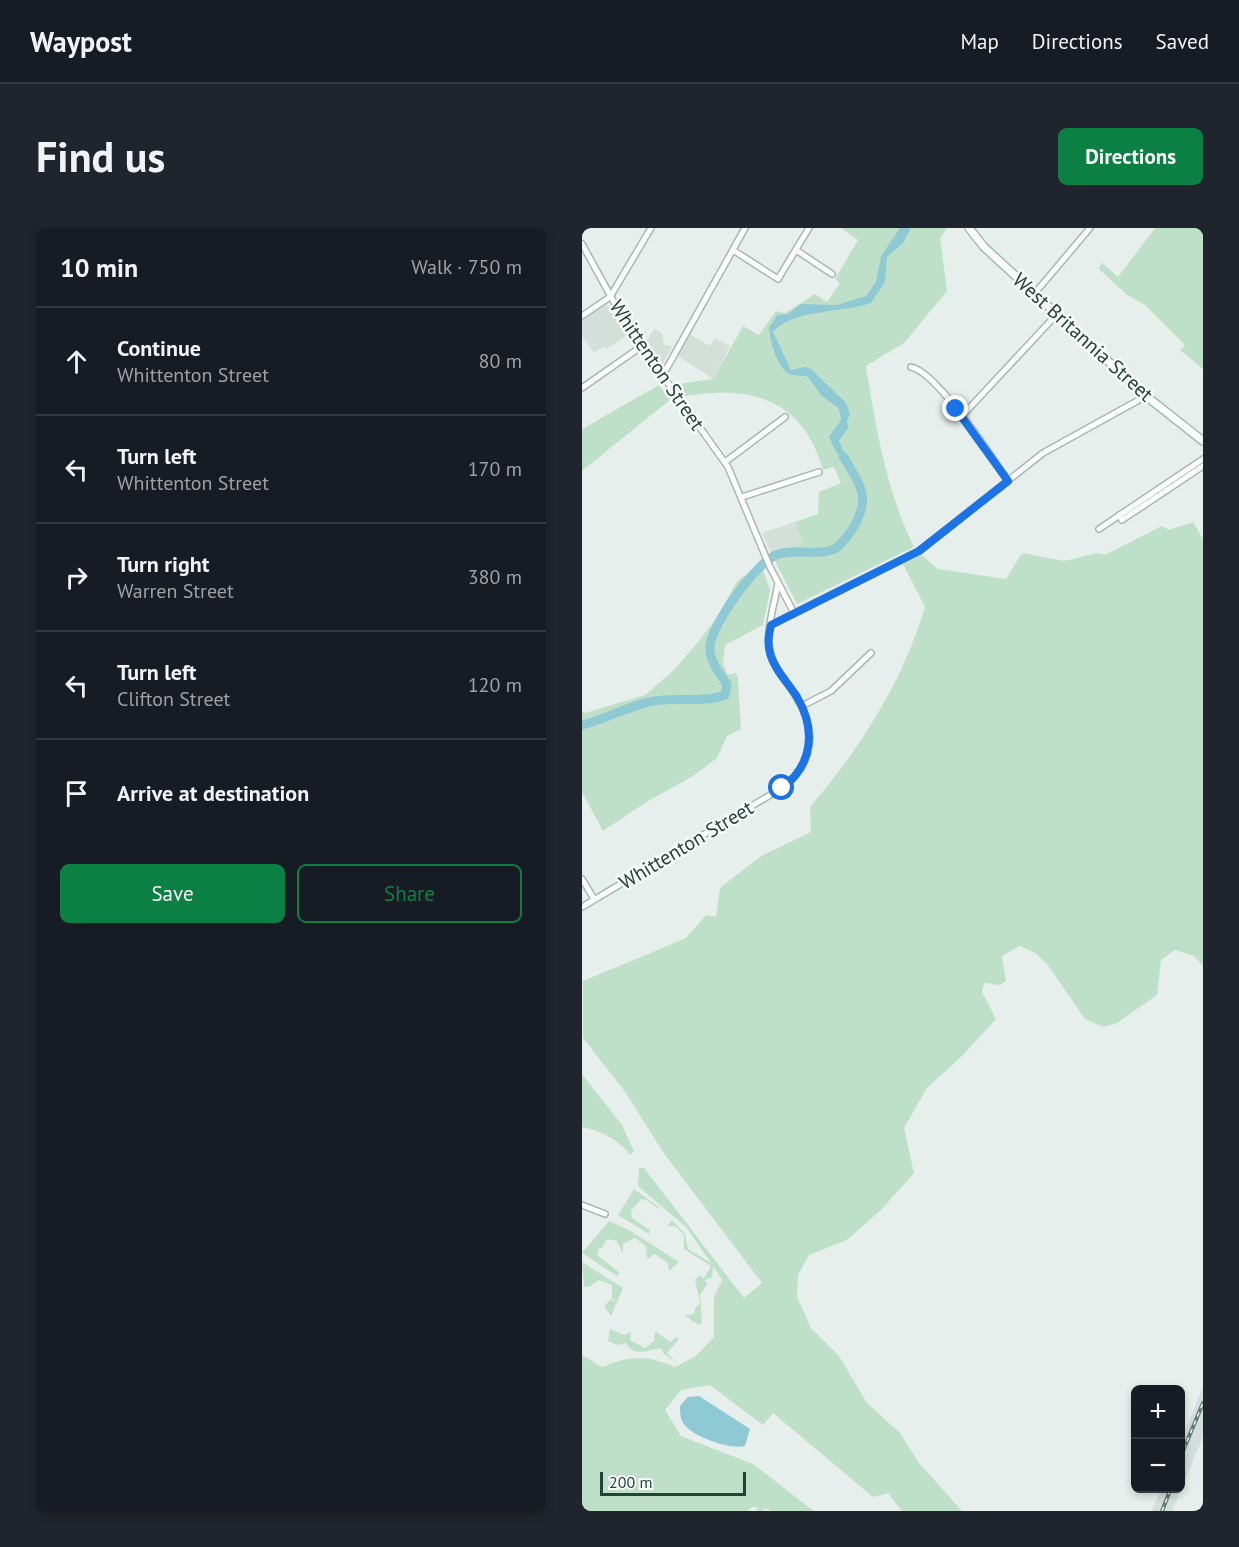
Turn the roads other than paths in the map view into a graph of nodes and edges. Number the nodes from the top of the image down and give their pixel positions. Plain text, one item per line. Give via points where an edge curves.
1 (651, 228) edge
2 (746, 228) edge
3 (809, 228) edge
4 (969, 228) edge
5 (1090, 228) edge
6 (582, 244) edge
7 (733, 250) junction
8 (796, 250) junction
9 (832, 274) dead end
10 (1035, 293) junction
11 (610, 297) junction
12 (1058, 314) junction
13 (582, 316) edge
14 (642, 346) junction
15 (911, 367) dead end
16 (663, 375) junction
17 (582, 388) edge
18 (1146, 396) junction
19 (962, 416) junction
20 (785, 417) dead end
21 (1203, 441) edge
22 (1203, 459) edge
23 (725, 462) junction
24 (1203, 466) edge
25 (819, 472) dead end
26 (1008, 481) junction
27 (742, 497) junction
28 (1119, 515) junction
29 (1099, 529) dead end
30 (778, 583) junction
31 (794, 613) junction
32 (771, 625) junction
33 (871, 653) dead end
34 (802, 706) junction
35 (582, 879) edge
36 (594, 899) junction
37 (582, 907) edge
38 (582, 1205) edge
39 (605, 1214) dead end

1 - 11 street
2 - 7 street
3 - 8 street
4 - 10 street, West Britannia Street via 984,247
5 - 10 street
6 - 11 street, Whittenton Street
7 - 8 street via 778,279
7 - 16 street
8 - 9 street
10 - 12 street, West Britannia Street
11 - 13 street
11 - 14 street, Whittenton Street
12 - 18 street, West Britannia Street
12 - 19 street
14 - 16 street, Whittenton Street
14 - 17 street
15 - 19 street via 928,376
16 - 23 street, Whittenton Street
18 - 21 street, West Britannia Street
18 - 26 street via 1053,447
19 - 26 street
20 - 23 street
22 - 28 street
23 - 27 street, Whittenton Street
24 - 28 street via 1122,520
25 - 27 street
26 - 31 street via 919,551
27 - 30 street, Whittenton Street
28 - 29 street
30 - 31 street, Whittenton Street
30 - 32 street, Whittenton Street
31 - 32 street
32 - 34 street, Whittenton Street via 771,657
33 - 34 street via 831,691
34 - 36 street, Whittenton Street via 809,748 804,765 793,779
35 - 36 street
36 - 37 street, Whittenton Street
38 - 39 street

